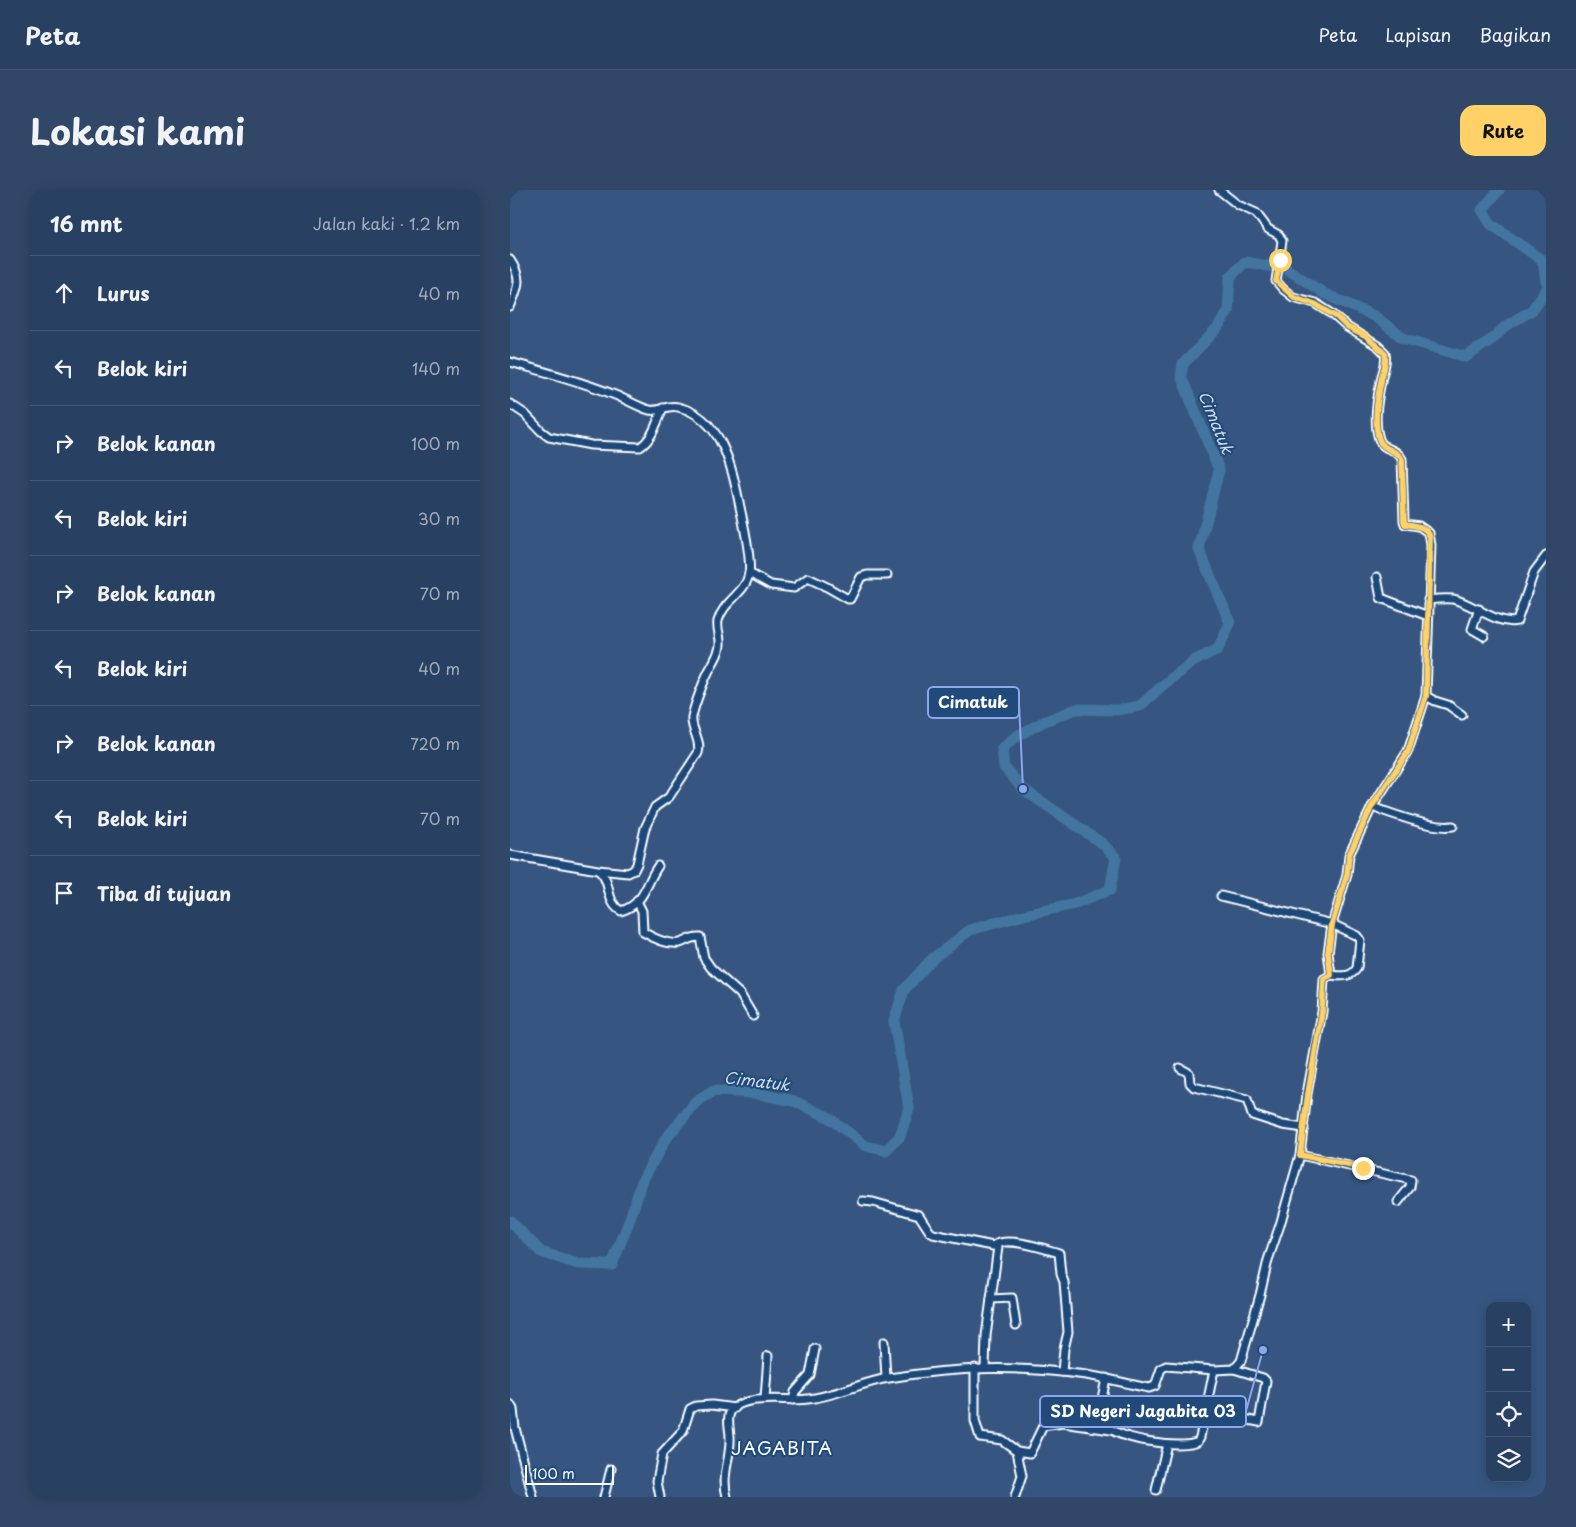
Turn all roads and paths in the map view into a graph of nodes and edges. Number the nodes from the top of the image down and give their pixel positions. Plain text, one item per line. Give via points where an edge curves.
1 (1219, 190) edge
2 (510, 260) edge
3 (510, 307) edge
4 (510, 362) edge
5 (510, 404) edge
6 (663, 408) junction
7 (1546, 556) edge
8 (749, 573) junction
9 (887, 575) dead end
10 (1377, 576) dead end
11 (1428, 600) junction
12 (1479, 610) junction
13 (1428, 616) junction
14 (1484, 636) dead end
15 (1426, 696) junction
16 (1462, 715) dead end
17 (1372, 806) junction
18 (1453, 826) dead end
19 (510, 855) edge
20 (658, 866) dead end
21 (598, 870) junction
22 (1221, 896) dead end
23 (637, 900) junction
24 (1332, 924) junction
25 (1331, 975) junction
26 (753, 1016) dead end
27 (1180, 1068) dead end
28 (1304, 1128) junction
29 (1300, 1155) junction
30 (863, 1201) dead end
31 (1398, 1202) dead end
32 (995, 1245) junction
33 (991, 1299) junction
34 (1016, 1325) dead end
35 (884, 1342) dead end
36 (815, 1349) dead end
37 (768, 1356) dead end
38 (975, 1368) junction
39 (985, 1368) junction
40 (1214, 1370) junction
41 (1234, 1370) junction
42 (1062, 1372) junction
43 (886, 1378) junction
44 (1106, 1378) junction
45 (765, 1399) junction
46 (793, 1400) junction
47 (510, 1404) edge
48 (735, 1408) junction
49 (1206, 1412) junction
50 (1111, 1430) junction
51 (1167, 1444) junction
52 (1017, 1451) junction
53 (611, 1469) dead end
54 (1156, 1490) dead end
55 (533, 1497) edge
56 (604, 1497) edge
57 (660, 1497) edge
58 (727, 1497) edge
59 (1016, 1497) edge

1 - 11 street via 1238,205 1256,213 1268,229 1280,235 1282,241 1276,281 1294,297 1315,304 1337,317 1385,353 1376,427 1382,445 1398,453 1402,459 1405,524 1419,526 1429,533
2 - 3 street via 519,280
4 - 6 street via 566,377 650,411
5 - 6 street via 549,436 591,445 640,447 650,437
6 - 8 street via 670,405 695,414 711,426 721,441 734,477 745,531
7 - 12 street via 1534,572 1517,621 1507,621
8 - 9 street via 771,585 794,588 808,578 848,599 861,577
8 - 21 street via 744,586 720,614 720,649 692,720 700,747 698,753 669,797 655,807 645,828 634,870 628,873
10 - 13 street via 1381,598
11 - 12 street via 1454,599
11 - 13 street
12 - 14 street via 1472,629
13 - 15 street
15 - 16 street
15 - 17 street via 1408,752
17 - 18 street via 1411,819
17 - 24 street via 1351,850
19 - 21 street
20 - 23 street via 644,895
21 - 23 street via 606,878 611,902 616,908 623,911
22 - 24 street
23 - 26 street via 642,910 643,932 654,938 680,943 694,936 700,937 704,958 740,994
24 - 25 street via 1328,953
24 - 25 street via 1360,940 1355,972 1347,976
25 - 28 street via 1324,979
27 - 28 street via 1189,1072 1190,1083 1194,1087 1247,1100 1252,1115
28 - 29 street
29 - 31 street via 1412,1180
29 - 41 street via 1244,1352
30 - 32 street via 919,1215 933,1234
32 - 33 street via 998,1248
32 - 42 street via 999,1242 1023,1244 1059,1253 1068,1332
33 - 34 street via 1012,1298
33 - 39 street
35 - 43 street
36 - 46 street via 810,1374 795,1392
37 - 45 street
38 - 39 street
38 - 43 street
38 - 52 street via 975,1421 980,1437 1002,1440
39 - 42 street
40 - 41 street
40 - 44 street via 1166,1366 1161,1369 1155,1386 1149,1388
40 - 49 street
41 - 49 street via 1266,1381 1259,1422
42 - 44 street
43 - 46 street via 825,1397
44 - 50 street via 1101,1413
45 - 46 street
45 - 48 street
47 - 55 street
48 - 57 street via 712,1404 690,1409 683,1431 662,1454 657,1480
48 - 58 street via 729,1416 730,1443 724,1480
49 - 51 street via 1198,1441
50 - 51 street via 1140,1440
50 - 52 street via 1064,1423 1043,1426 1030,1453
51 - 54 street
52 - 59 street via 1022,1476
53 - 56 street

